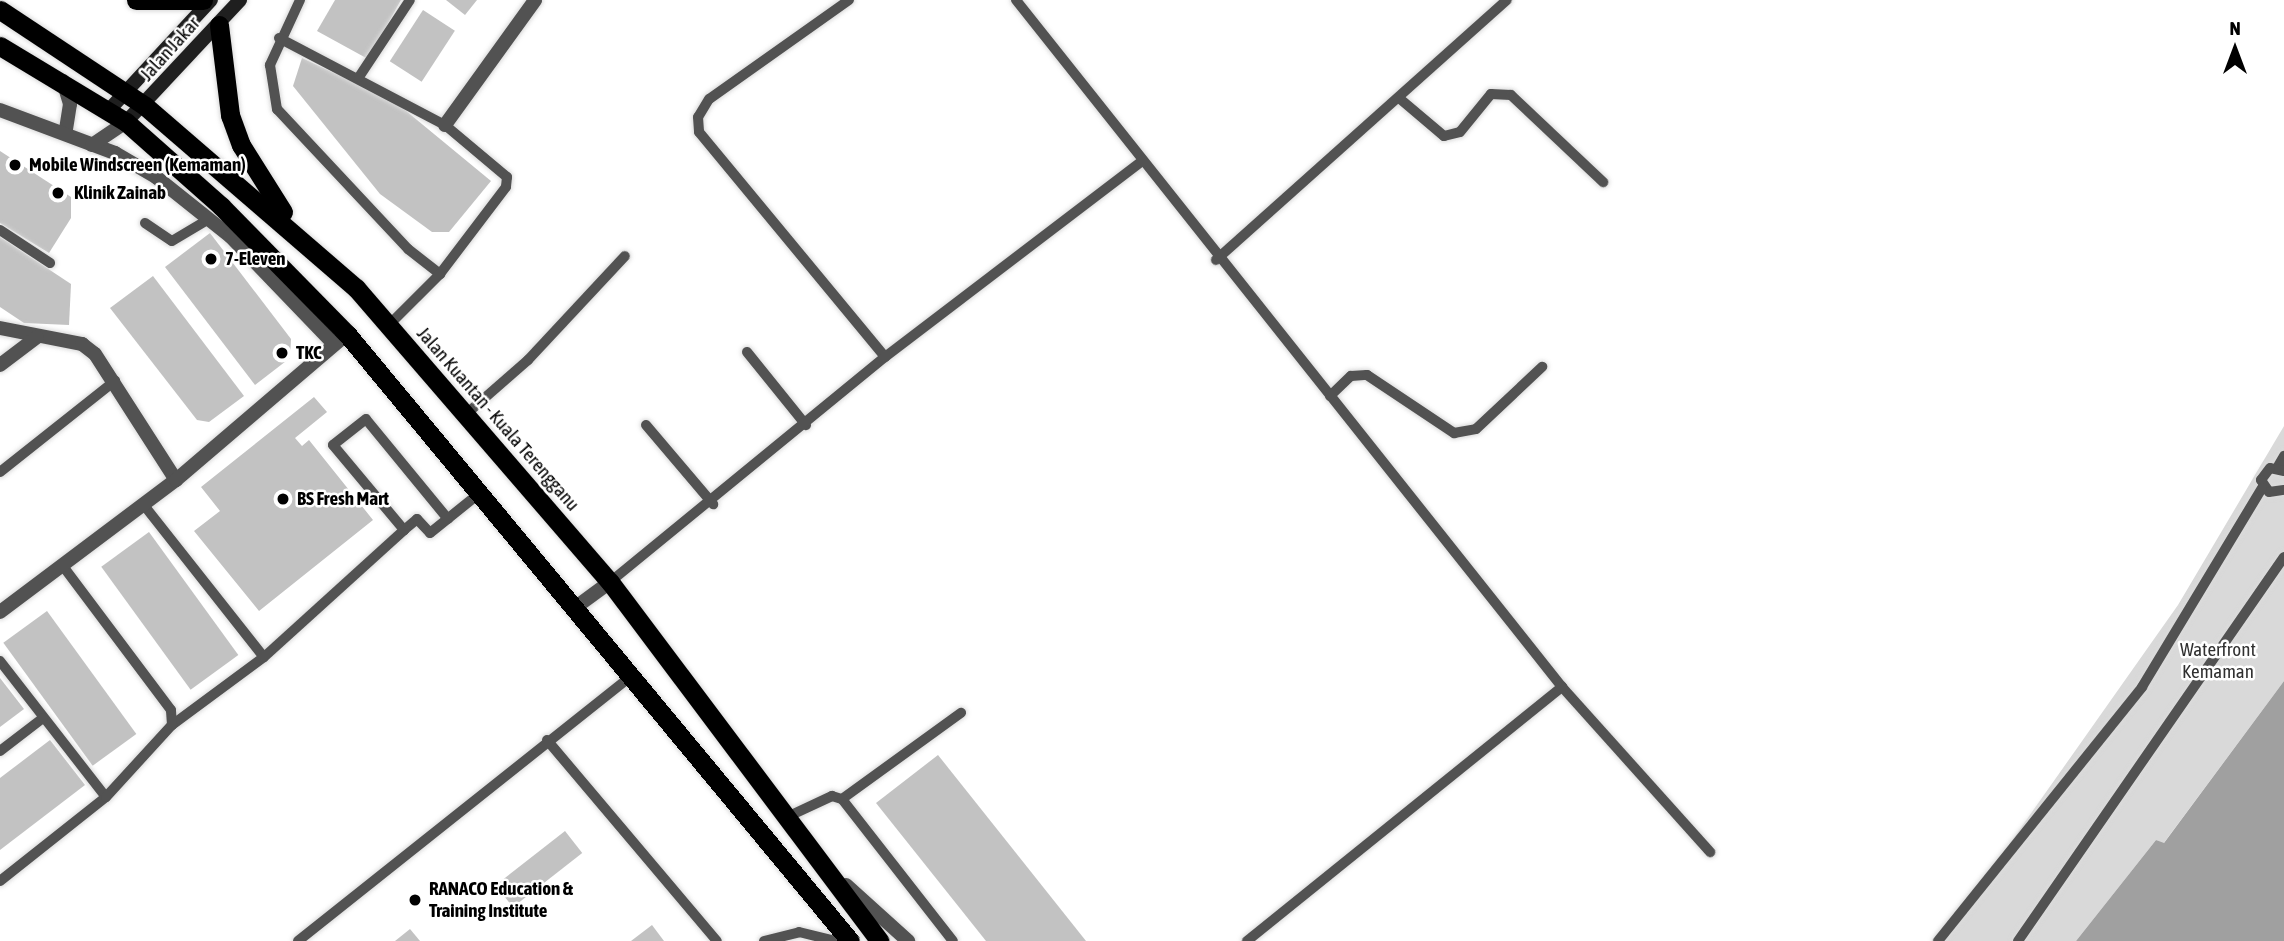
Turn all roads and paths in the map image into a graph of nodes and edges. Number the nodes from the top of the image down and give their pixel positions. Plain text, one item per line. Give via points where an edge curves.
1 (136, 0) edge
2 (203, 0) edge
3 (211, 0) edge
4 (240, 0) edge
5 (300, 0) edge
6 (410, 0) edge
7 (535, 0) edge
8 (849, 0) edge
9 (1016, 0) edge
10 (1507, 0) edge
11 (0, 10) edge
12 (219, 24) junction
13 (279, 38) junction
14 (0, 46) edge
15 (359, 77) junction
16 (63, 81) junction
17 (127, 93) junction
18 (1399, 98) junction
19 (145, 106) junction
20 (0, 110) edge
21 (109, 110) junction
22 (126, 122) junction
23 (445, 125) junction
24 (65, 134) junction
25 (92, 145) junction
26 (1141, 162) junction
27 (1603, 182) dead end
28 (215, 212) junction
29 (145, 223) dead end
30 (293, 228) junction
31 (0, 230) edge
32 (625, 256) dead end
33 (1216, 260) junction
34 (50, 263) dead end
35 (440, 274) junction
36 (388, 326) junction
37 (0, 328) edge
38 (37, 337) junction
39 (340, 339) junction
40 (747, 352) dead end
41 (885, 357) junction
42 (0, 365) edge
43 (1542, 367) dead end
44 (115, 382) junction
45 (1330, 396) junction
46 (462, 418) junction
47 (646, 425) dead end
48 (806, 425) junction
49 (2284, 456) edge
50 (2280, 469) edge
51 (0, 472) edge
52 (176, 480) junction
53 (2262, 488) junction
54 (483, 490) junction
55 (2284, 490) edge
56 (143, 504) junction
57 (713, 504) junction
58 (448, 519) junction
59 (404, 530) junction
60 (2284, 557) edge
61 (62, 565) junction
62 (610, 582) junction
63 (576, 607) junction
64 (0, 611) edge
65 (264, 657) junction
66 (0, 661) edge
67 (631, 676) junction
68 (1562, 687) junction
69 (961, 713) dead end
70 (43, 718) junction
71 (172, 725) junction
72 (547, 740) junction
73 (0, 751) edge
74 (106, 797) junction
75 (842, 799) junction
76 (787, 817) junction
77 (1710, 852) dead end
78 (818, 860) junction
79 (0, 881) edge
80 (298, 941) edge
81 (717, 941) edge
82 (764, 941) edge
83 (835, 941) edge
84 (850, 941) edge
85 (880, 941) edge
86 (908, 941) edge
87 (953, 941) edge
88 (1247, 941) edge
89 (1938, 941) edge
90 (2018, 941) edge

1 - 2 highway
3 - 17 main road, Jalan Jakar
4 - 12 main road, Jalan Jakar
5 - 13 lane
6 - 15 lane
7 - 23 street
8 - 41 lane via 709,99 698,117 699,132
9 - 26 lane
10 - 18 lane
11 - 17 highway, Jalan Kuantan - Kuala Terengganu
12 - 19 main road, Jalan Jakar
12 - 30 highway via 224,89 241,145
13 - 15 lane
13 - 35 lane via 270,65 277,108 408,249
14 - 16 highway
15 - 23 lane
16 - 21 highway
16 - 24 street via 70,104
17 - 19 highway, Jalan Kuantan - Kuala Terengganu
17 - 21 main road, Jalan Jakar
18 - 27 lane via 1444,136 1460,132 1491,94 1511,94
18 - 33 lane
19 - 22 main road, Jalan Jakar
19 - 30 highway, Jalan Kuantan - Kuala Terengganu
20 - 24 street
21 - 22 highway
22 - 25 street
22 - 28 highway
23 - 35 lane via 508,183
24 - 25 street
25 - 28 street via 135,163
26 - 33 lane
26 - 41 lane
28 - 29 lane via 172,241
28 - 39 highway
30 - 36 highway, Jalan Kuantan - Kuala Terengganu
31 - 34 lane
32 - 46 lane via 528,360
33 - 45 lane
35 - 36 lane
36 - 46 highway, Jalan Kuantan - Kuala Terengganu
37 - 38 street
38 - 42 street
38 - 44 street via 82,345
39 - 52 street
39 - 54 highway
40 - 48 lane
41 - 48 lane
43 - 45 lane via 1476,429 1454,433 1367,375 1351,376
44 - 51 lane
44 - 52 street
45 - 68 lane
46 - 62 highway, Jalan Kuantan - Kuala Terengganu
47 - 57 lane
48 - 57 lane
49 - 50 lane
50 - 53 lane via 2263,473
52 - 56 street
53 - 55 lane
53 - 89 lane via 2142,687
54 - 58 lane
54 - 63 highway
56 - 61 street
56 - 65 lane
57 - 62 lane
58 - 59 lane via 429,534 417,519
58 - 59 lane via 366,419 333,446
59 - 65 lane
60 - 90 lane
61 - 64 street
61 - 71 lane via 171,710
62 - 63 street
62 - 76 highway, Jalan Kuantan - Kuala Terengganu
63 - 67 highway
65 - 71 lane
66 - 70 lane
67 - 72 lane
67 - 84 highway
68 - 77 lane
68 - 88 lane
69 - 75 lane
70 - 73 lane
70 - 74 lane
71 - 74 lane
72 - 80 lane
72 - 81 lane
74 - 79 lane
75 - 76 lane via 832,796
75 - 87 lane
76 - 78 highway, Jalan Kuantan - Kuala Terengganu
78 - 85 highway, Jalan Kuantan - Kuala Terengganu
78 - 86 street
82 - 83 lane via 799,932

